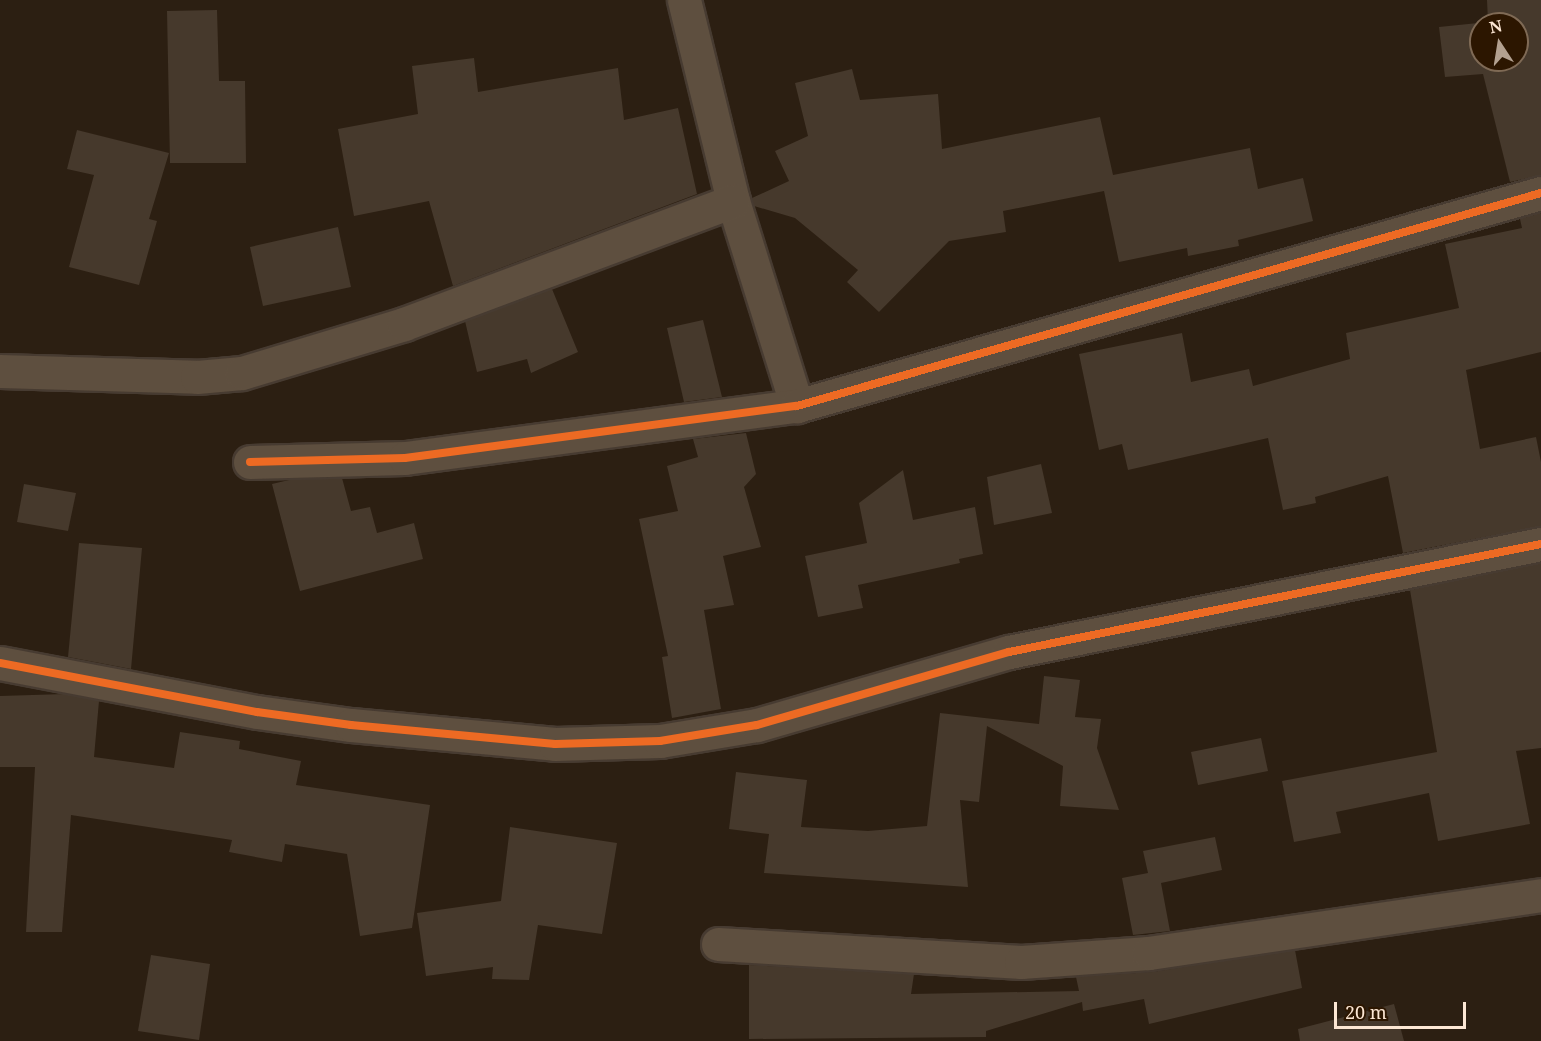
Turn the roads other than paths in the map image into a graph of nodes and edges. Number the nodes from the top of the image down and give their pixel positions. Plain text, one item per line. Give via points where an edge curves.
1 (684, 0) edge
2 (1541, 193) edge
3 (733, 201) junction
4 (0, 372) edge
5 (796, 406) junction
6 (250, 462) dead end
7 (1541, 544) edge
8 (0, 663) edge
9 (1541, 895) edge
10 (718, 944) dead end

1 - 3 street
2 - 5 street
3 - 4 street via 404,324 242,373 197,377
3 - 5 street
5 - 6 street via 405,458
7 - 8 street via 1009,652 757,725 660,741 555,744 351,725 256,712
9 - 10 street via 1149,953 1021,962

